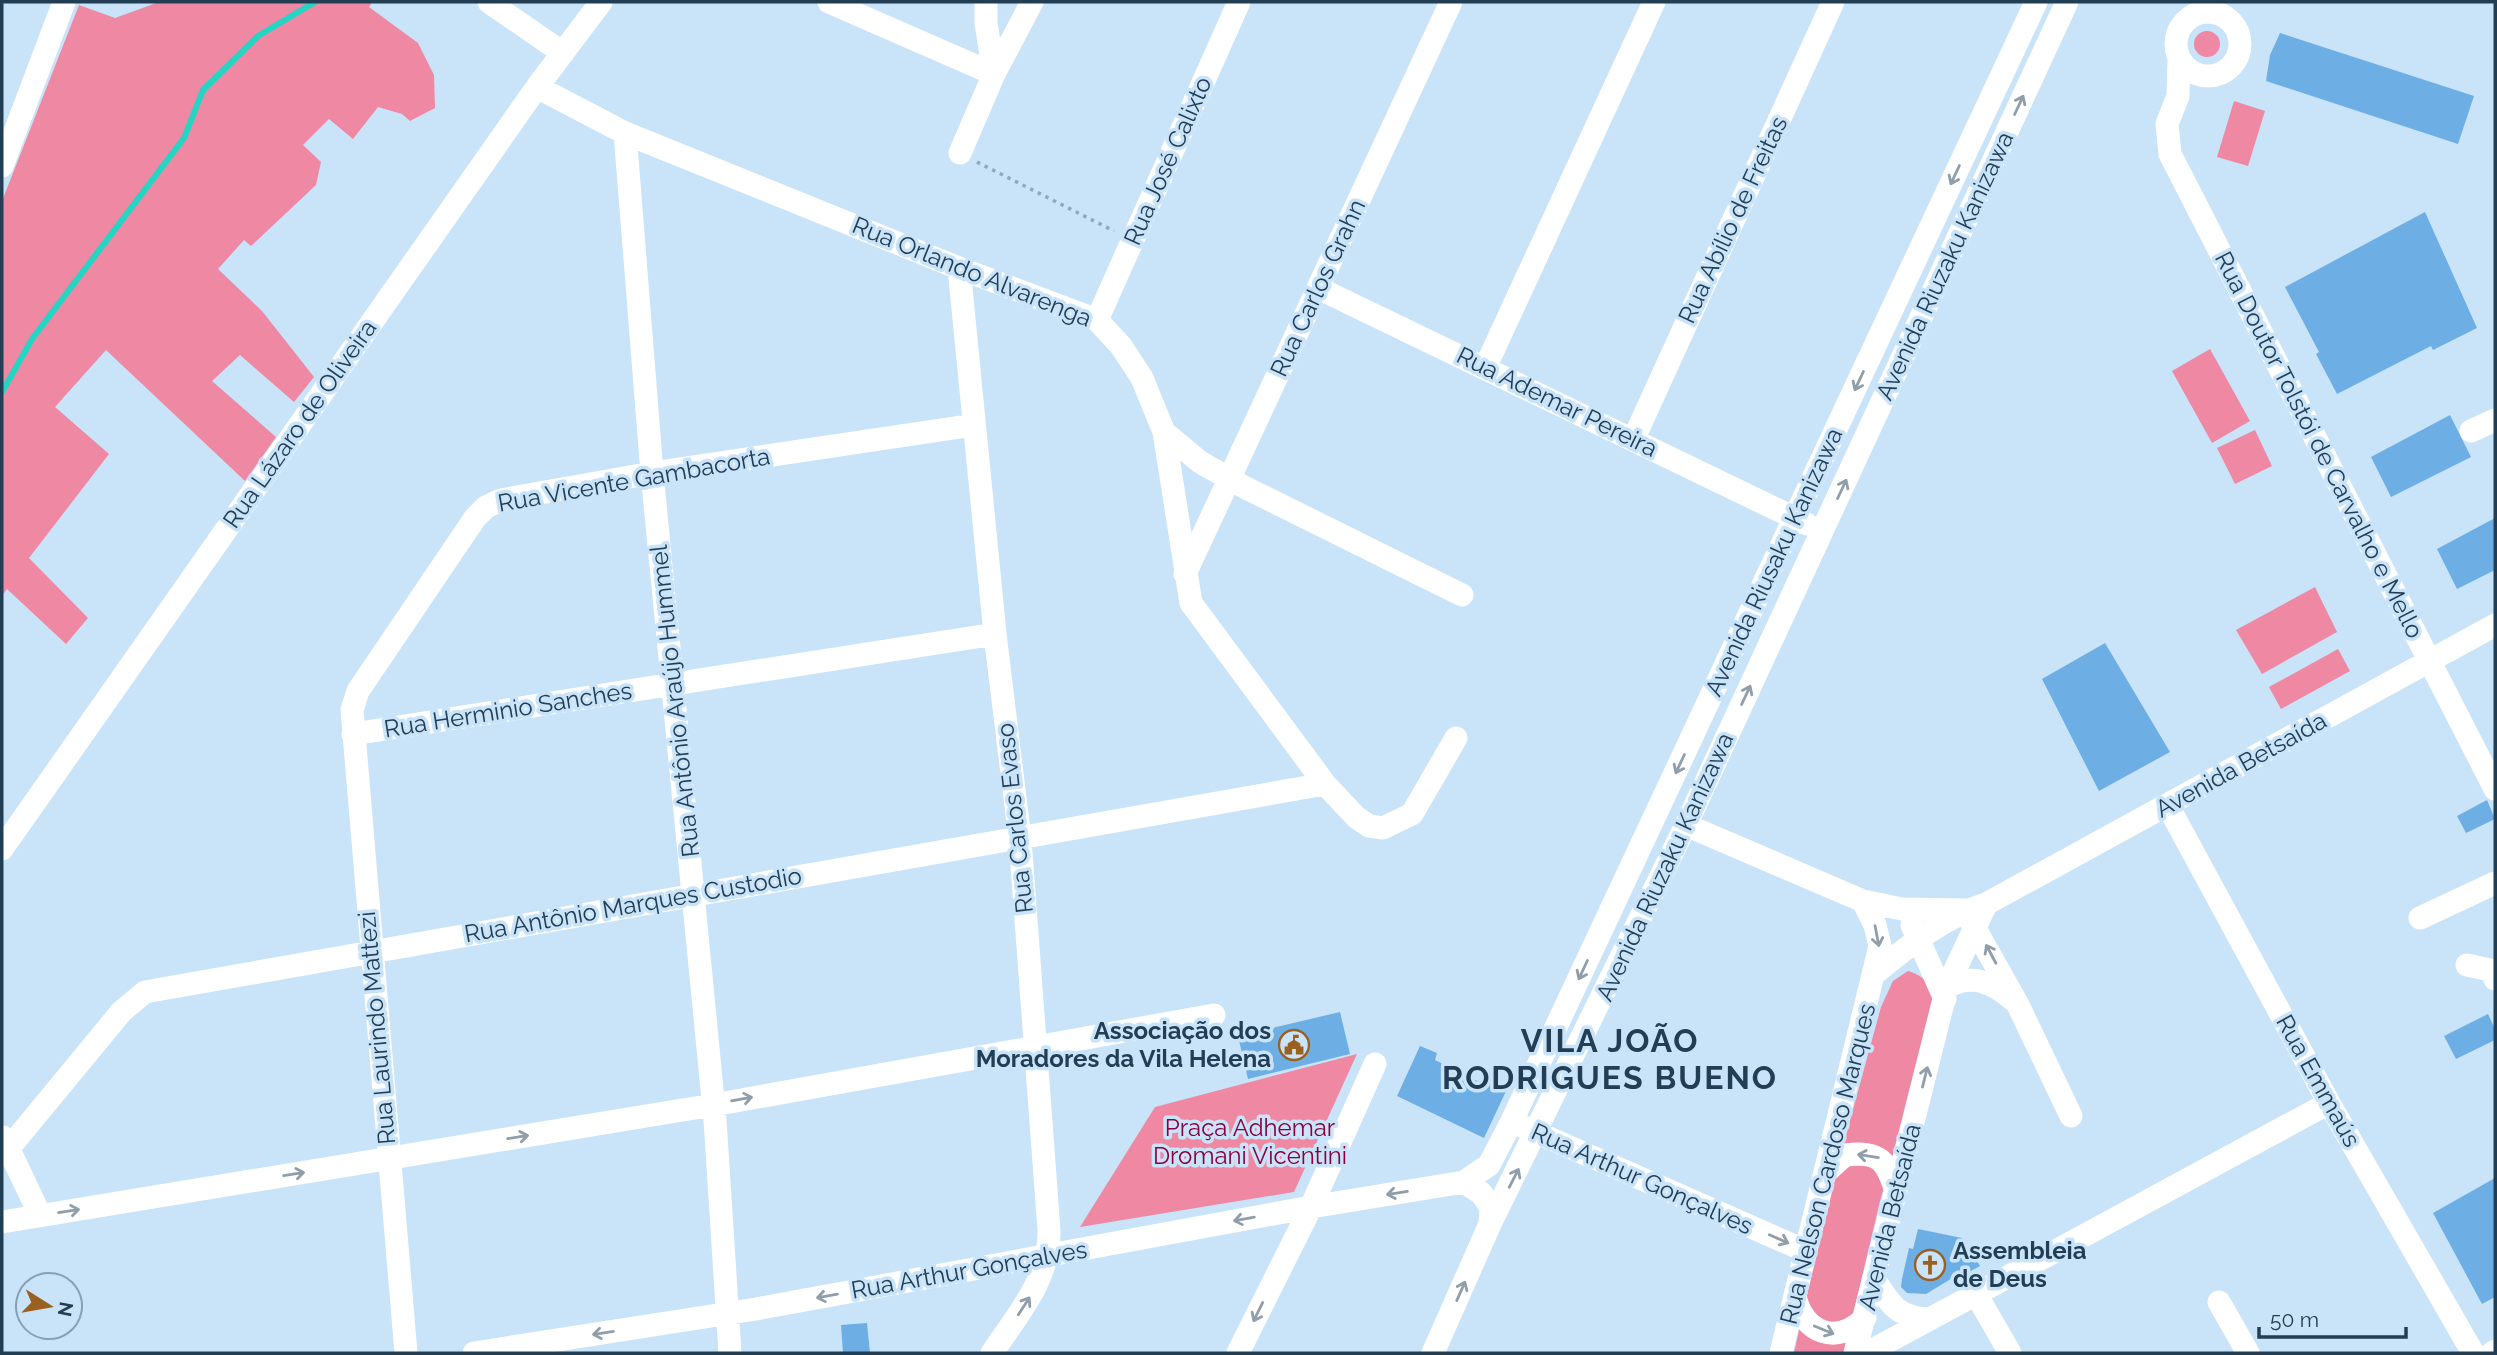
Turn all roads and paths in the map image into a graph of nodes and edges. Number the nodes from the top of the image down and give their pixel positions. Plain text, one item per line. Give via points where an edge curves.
1 (64, 2) edge
2 (489, 2) edge
3 (601, 2) edge
4 (1032, 2) edge
5 (1239, 2) edge
6 (1451, 2) edge
7 (1654, 2) edge
8 (1833, 2) edge
9 (2036, 2) edge
10 (2067, 2) edge
11 (832, 3) edge
12 (986, 13) edge
13 (563, 53) junction
14 (953, 55) junction
15 (2179, 58) junction
16 (994, 74) junction
17 (2205, 76) junction
18 (537, 87) junction
19 (2178, 96) junction
20 (625, 133) junction
21 (960, 153) joint
22 (2, 166) edge
23 (1132, 240) junction
24 (959, 268) junction
25 (1318, 288) junction
26 (1097, 320) junction
27 (1485, 368) junction
28 (2495, 420) edge
29 (974, 425) junction
30 (2471, 430) dead end
31 (1164, 432) junction
32 (1633, 438) junction
33 (652, 473) junction
34 (1230, 480) junction
35 (1795, 518) junction
36 (1823, 531) junction
37 (1185, 574) junction
38 (1462, 595) dead end
39 (2495, 625) edge
40 (995, 634) junction
41 (2430, 663) junction
42 (674, 685) junction
43 (353, 703) joint
44 (354, 734) junction
45 (1456, 738) dead end
46 (1325, 784) junction
47 (2495, 789) edge
48 (2168, 806) junction
49 (1686, 825) junction
50 (1020, 839) junction
51 (2, 849) edge
52 (2495, 883) edge
53 (693, 894) junction
54 (1863, 901) junction
55 (1902, 909) junction
56 (1971, 914) junction
57 (2420, 918) dead end
58 (1920, 937) junction
59 (370, 951) junction
60 (2467, 965) dead end
61 (1874, 974) junction
62 (2495, 979) edge
63 (1942, 987) junction
64 (2018, 1004) junction
65 (1214, 1015) dead end
66 (1034, 1047) junction
67 (1375, 1064) dead end
68 (2329, 1103) junction
69 (713, 1105) junction
70 (2071, 1115) dead end
71 (1512, 1121) junction
72 (1537, 1133) junction
73 (5, 1141) edge
74 (387, 1159) junction
75 (1825, 1173) junction
76 (1465, 1182) junction
77 (1896, 1191) junction
78 (1311, 1207) junction
79 (40, 1215) junction
80 (2, 1222) edge
81 (1490, 1224) junction
82 (1806, 1251) junction
83 (1049, 1255) junction
84 (1875, 1280) junction
85 (1976, 1294) junction
86 (1795, 1296) junction
87 (2218, 1302) dead end
88 (727, 1313) junction
89 (1865, 1318) junction
90 (1929, 1320) junction
91 (406, 1353) edge
92 (474, 1353) edge
93 (730, 1353) edge
94 (992, 1353) edge
95 (1238, 1353) edge
96 (1433, 1353) edge
97 (1781, 1353) edge
98 (1855, 1353) edge
99 (1867, 1353) edge
100 (2010, 1353) edge
101 (2248, 1353) edge
102 (2473, 1353) edge

1 - 22 street
2 - 13 street
3 - 13 street, Rua Lázaro de Oliveira
4 - 16 street
5 - 23 street, Rua José Calixto
6 - 25 street, Rua Carlos Grahn
7 - 27 street
8 - 32 street, Rua Abílio de Freitas
9 -> 35 street, Avenida Riusaku Kanizawa
36 -> 10 street, Avenida Riuzaku Kanizawa
11 - 14 street
12 - 14 street via 977,37
12 - 16 street
13 - 18 street, Rua Lázaro de Oliveira
14 - 16 street
15 - 17 street
15 - 17 street, Rua Doutor Tolstói de Carvalho e Mello via 2177,38 2187,19 2206,11 2226,17 2239,33 2239,54 2225,71
15 - 19 street, Rua Doutor Tolstói de Carvalho e Mello
16 - 21 street
17 - 19 street, Rua Doutor Tolstói de Carvalho e Mello
18 - 20 street, Rua Orlando Alvarenga
18 - 51 street, Rua Lázaro de Oliveira
19 - 41 street, Rua Doutor Tolstói de Carvalho e Mello via 2167,124 2171,154
20 - 24 street, Rua Orlando Alvarenga
20 - 33 street, Rua Antônio Araújo Hummel
21 - 23 path
23 - 26 street, Rua José Calixto
24 - 26 street, Rua Orlando Alvarenga
24 - 29 street, Rua Carlos Evaso
25 - 27 street, Rua Ademar Pereira
25 - 34 street, Rua Carlos Grahn
26 - 31 street, Rua Orlando Alvarenga via 1142,378
27 - 32 street, Rua Ademar Pereira
28 - 30 street
29 - 33 street, Rua Vicente Gambacorta
29 - 40 street, Rua Carlos Evaso
31 - 34 street via 1199,462
31 - 37 street, Rua Orlando Alvarenga
32 - 35 street, Rua Ademar Pereira
33 - 42 street, Rua Antônio Araújo Hummel
33 - 43 street, Rua Vicente Gambacorta via 501,500 486,507
34 - 37 street, Rua Carlos Grahn
34 - 38 street
35 - 36 street
35 -> 71 street, Avenida Riusaku Kanizawa
49 -> 36 street, Avenida Riuzaku Kanizawa
37 - 46 street, Rua Orlando Alvarenga via 1191,603
39 - 41 street, Avenida Betsaída
40 - 42 street, Rua Herminio Sanches
40 - 50 street, Rua Carlos Evaso
41 - 47 street, Rua Doutor Tolstói de Carvalho e Mello
41 - 48 street, Avenida Betsaída
42 - 44 street, Rua Herminio Sanches
42 - 53 street, Rua Antônio Araújo Hummel
43 - 44 street, Rua Laurindo Mattezi
44 - 59 street, Rua Laurindo Mattezi
45 - 46 street, Rua Orlando Alvarenga via 1412,814 1383,828 1368,826
46 - 50 street, Rua Antônio Marques Custodio
48 - 56 street, Avenida Betsaída
48 - 68 street, Rua Emmaús
49 - 54 street
49 - 72 street, Avenida Riuzaku Kanizawa
50 - 53 street, Rua Antônio Marques Custodio
50 - 66 street, Rua Carlos Evaso
52 - 57 street
53 - 59 street, Rua Antônio Marques Custodio
53 - 69 street, Rua Antônio Araújo Hummel
54 - 55 street
54 -> 61 street, Rua Nelson Cardoso Marques via 1880,946
55 - 56 street
55 - 58 street
56 - 58 street, Rua Nelson Cardoso Marques
56 - 63 street, Avenida Betsaída
64 -> 56 street
58 - 61 street, Rua Nelson Cardoso Marques
58 - 63 street
59 - 73 street, Rua Antônio Marques Custodio via 145,992 122,1011
59 - 74 street, Rua Laurindo Mattezi
60 - 62 street via 2490,970
61 - 63 street via 1895,961 1911,959 1924,963
61 - 75 street, Rua Nelson Cardoso Marques
63 - 64 street via 1978,979
77 -> 63 street, Avenida Betsaída
64 - 70 street
65 - 66 street
69 -> 66 street
66 - 83 street, Rua Carlos Evaso
67 - 78 street
68 - 85 street
68 - 102 street, Rua Emmaús
74 -> 69 street
69 - 88 street, Rua Antônio Araújo Hummel
71 - 72 street, Rua Arthur Gonçalves
71 - 76 street, Rua Arthur Gonçalves via 1489,1165
81 -> 72 street, Avenida Riuzaku Kanizawa
72 -> 82 street, Rua Arthur Gonçalves
73 - 79 street
79 -> 74 street
74 - 91 street, Rua Laurindo Mattezi
77 -> 75 street via 1888,1165 1878,1157 1845,1155
75 - 82 street, Rua Nelson Cardoso Marques
76 -> 78 street, Rua Arthur Gonçalves
76 - 81 street via 1482,1193 1491,1207
77 - 84 street, Avenida Betsaída
78 -> 83 street, Rua Arthur Gonçalves
78 -> 95 street
79 - 80 street
96 -> 81 street, Avenida Riuzaku Kanizawa
82 - 86 street, Rua Nelson Cardoso Marques
83 -> 88 street, Rua Arthur Gonçalves
94 -> 83 street, Rua Carlos Evaso via 1039,1283
84 - 89 street, Avenida Betsaída
84 - 90 street via 1899,1312
85 - 90 street
85 - 100 street
86 -> 89 street via 1799,1314 1808,1323 1838,1335 1852,1331
86 - 97 street, Rua Nelson Cardoso Marques
87 - 101 street
88 -> 92 street, Rua Arthur Gonçalves
88 - 93 street, Rua Antônio Araújo Hummel
89 - 98 street, Avenida Betsaída
90 - 99 street

